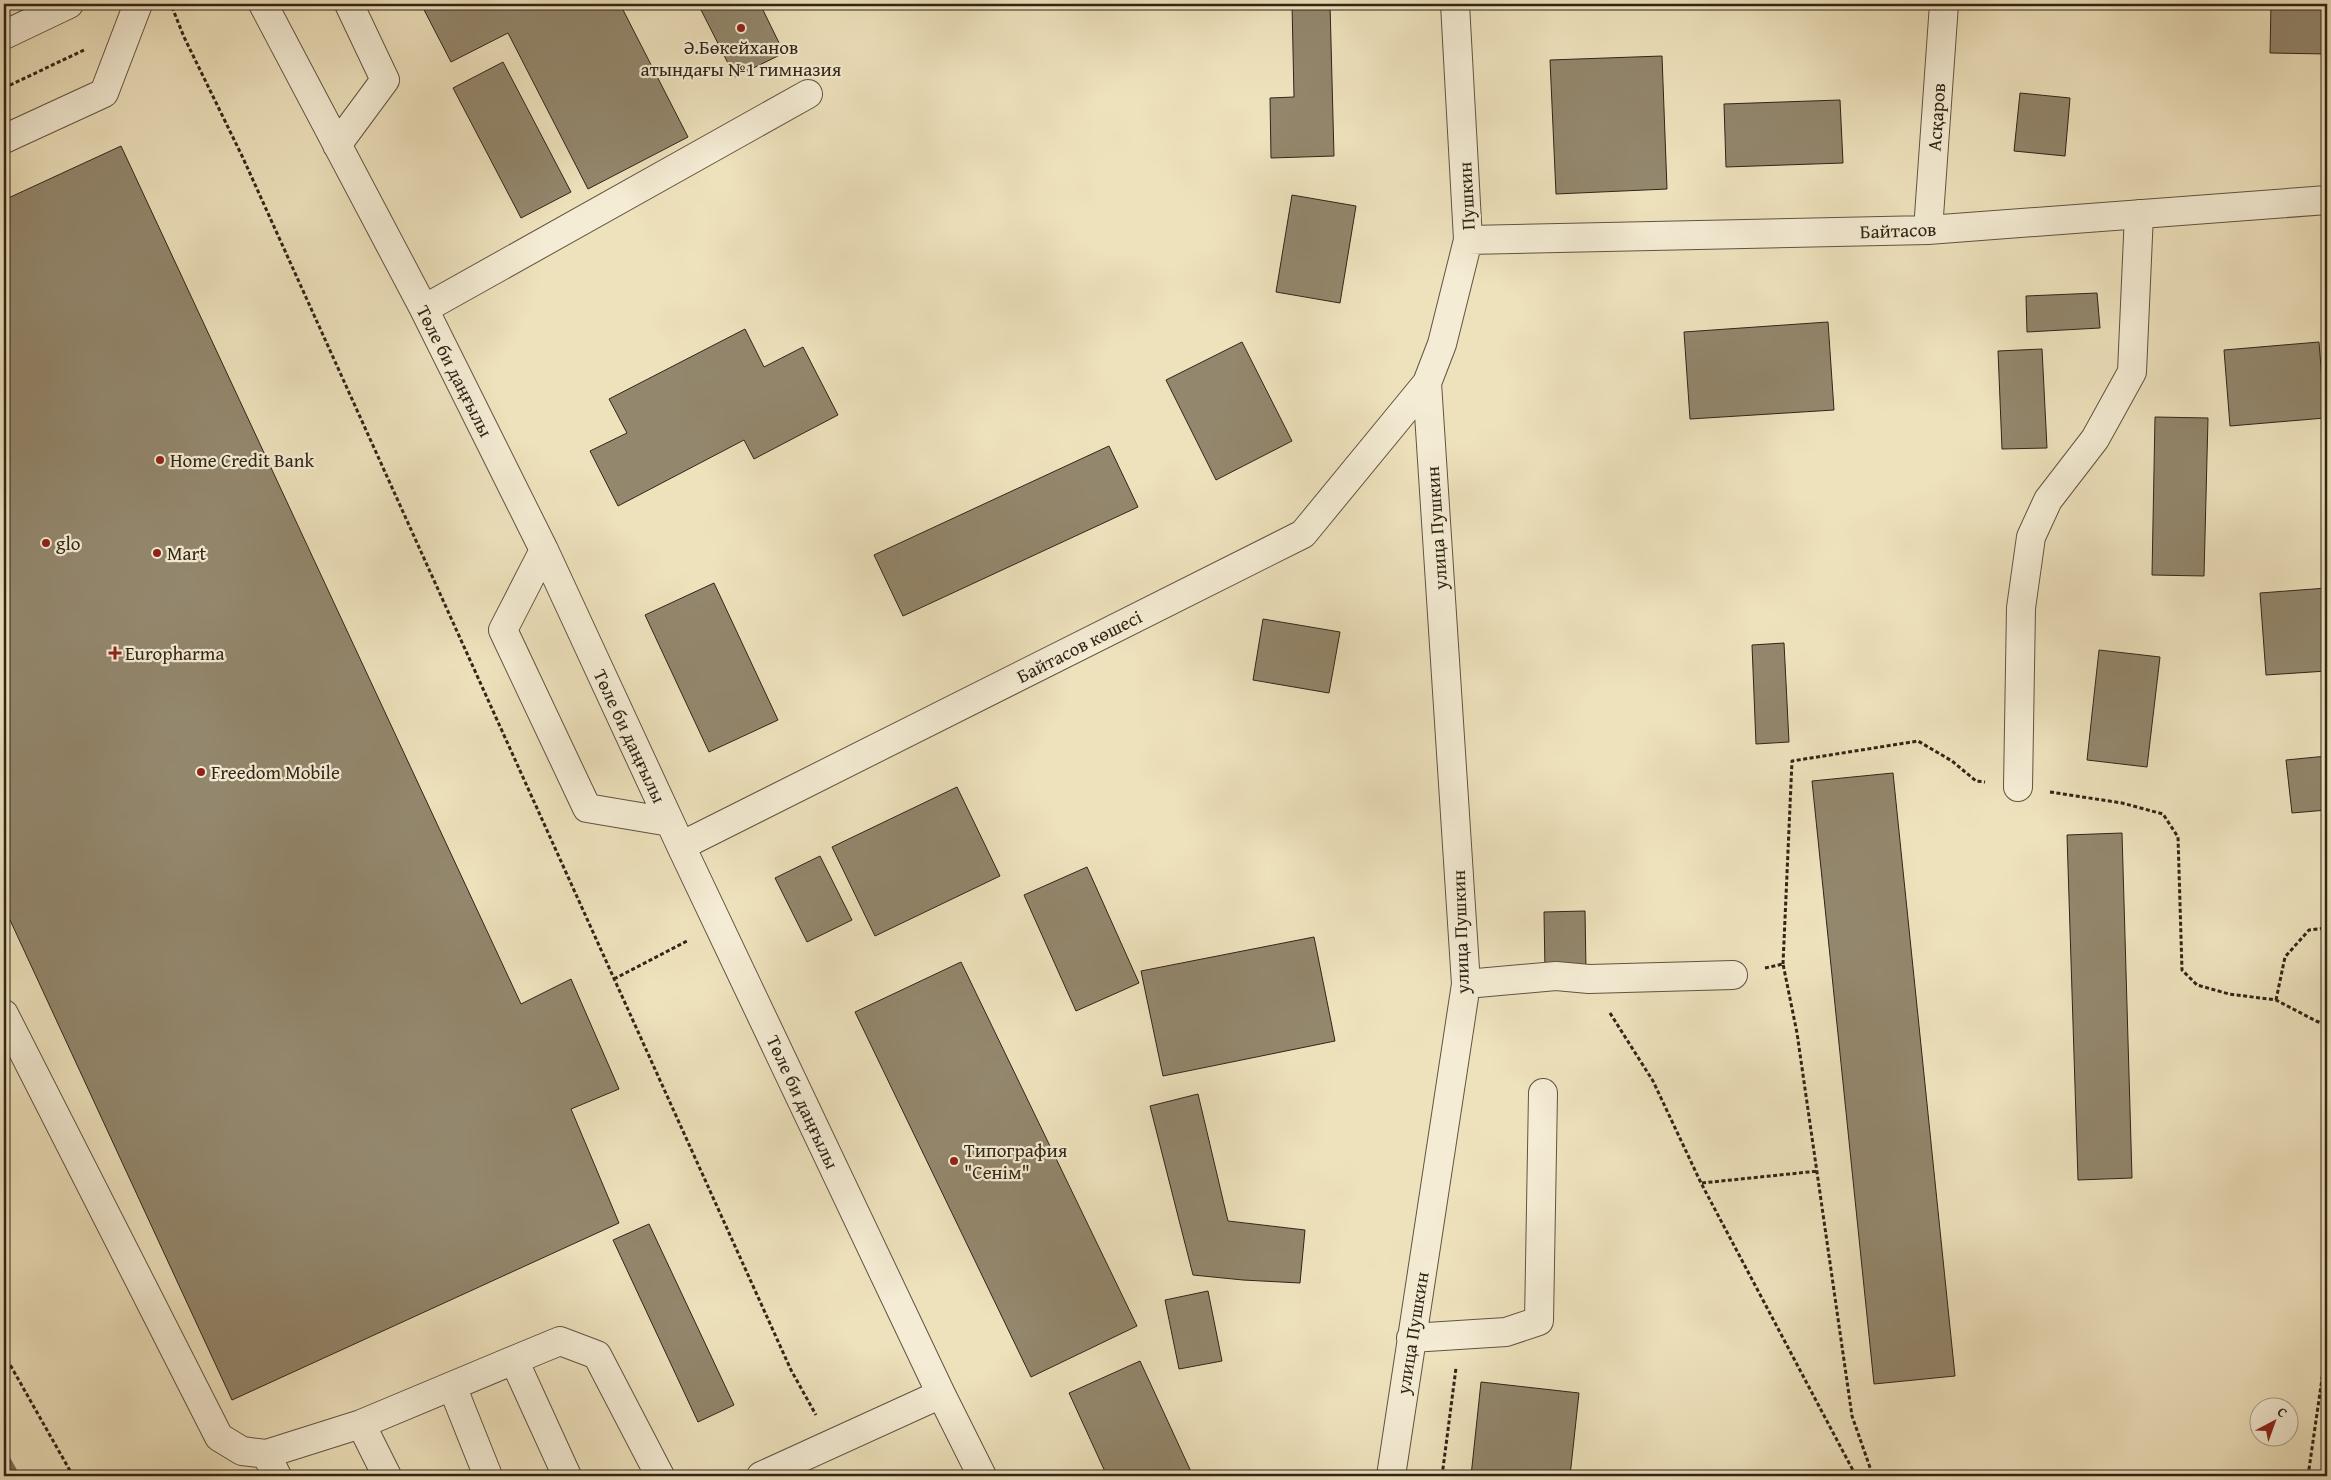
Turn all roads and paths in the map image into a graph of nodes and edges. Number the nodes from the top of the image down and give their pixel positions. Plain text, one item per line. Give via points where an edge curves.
1 (69, 4) edge
2 (138, 4) edge
3 (171, 4) edge
4 (262, 4) edge
5 (349, 4) edge
6 (1454, 4) edge
7 (1944, 4) edge
8 (4, 36) edge
9 (808, 94) dead end
10 (4, 139) edge
11 (337, 145) junction
12 (2327, 200) edge
13 (2139, 214) junction
14 (1928, 230) junction
15 (1468, 240) junction
16 (424, 309) junction
17 (1427, 383) junction
18 (544, 550) junction
19 (2018, 787) junction
20 (670, 822) junction
21 (681, 846) junction
22 (718, 925) junction
23 (2327, 928) edge
24 (1783, 964) junction
25 (1733, 975) joint
26 (1589, 978) junction
27 (614, 979) junction
28 (1466, 984) junction
29 (2276, 1000) junction
30 (4, 1014) edge
31 (2327, 1025) edge
32 (1543, 1093) dead end
33 (1818, 1171) junction
34 (1702, 1184) junction
35 (1460, 1334) junction
36 (1411, 1338) junction
37 (2327, 1344) edge
38 (4, 1354) edge
39 (514, 1360) junction
40 (452, 1386) junction
41 (941, 1394) junction
42 (362, 1424) junction
43 (832, 1444) junction
44 (272, 1465) edge
45 (73, 1476) edge
46 (386, 1476) edge
47 (488, 1476) edge
48 (567, 1476) edge
49 (660, 1476) edge
50 (761, 1476) edge
51 (982, 1476) edge
52 (1391, 1476) edge
53 (1442, 1476) edge
54 (1856, 1476) edge
55 (1873, 1476) edge
56 (2308, 1476) edge

1 - 8 street
2 - 10 street via 104,93
3 - 27 path via 252,176
4 - 11 street, Төле би даңғылы
5 - 11 street via 385,80
6 - 15 street, Пушкин
7 - 14 street, Асқаров
9 - 16 street
11 - 16 street, Төле би даңғылы
12 - 13 street, Байтасов
13 - 14 street, Байтасов
13 - 19 street via 2132,372 2095,439 2048,500 2031,537 2021,608
14 - 15 street, Байтасов
15 - 17 street, Пушкин via 1442,344
16 - 18 street, Төле би даңғылы
17 - 21 street, Байтасов көшесі via 1303,534
17 - 28 street, улица Пушкин
18 - 20 street, Төле би даңғылы
18 - 20 street via 503,630 588,808
19 - 24 path via 1976,780 1918,741 1792,761
19 - 29 path via 2122,803 2163,814 2178,837 2182,970 2197,985 2229,994
20 - 21 street, Төле би даңғылы
21 - 22 street, Төле би даңғылы
22 - 27 path
22 - 41 street, Төле би даңғылы
23 - 29 path via 2309,930 2285,957
24 - 25 path
24 - 33 path
25 - 26 street
26 - 28 street via 1556,976
26 - 34 path via 1652,1081
27 - 43 path via 791,1370
28 - 36 street, улица Пушкин
29 - 31 path
30 - 44 street via 219,1437
32 - 35 street via 1539,1321 1506,1332
33 - 34 path
33 - 55 path via 1852,1416
34 - 54 path
35 - 36 street
35 - 53 path
36 - 52 street, улица Пушкин
37 - 56 path
38 - 45 path
39 - 40 street
39 - 48 street
39 - 49 street via 560,1342 597,1355
40 - 42 street
40 - 47 street
41 - 43 street
41 - 51 street, Төле би даңғылы
42 - 44 street
42 - 46 street
43 - 50 street

